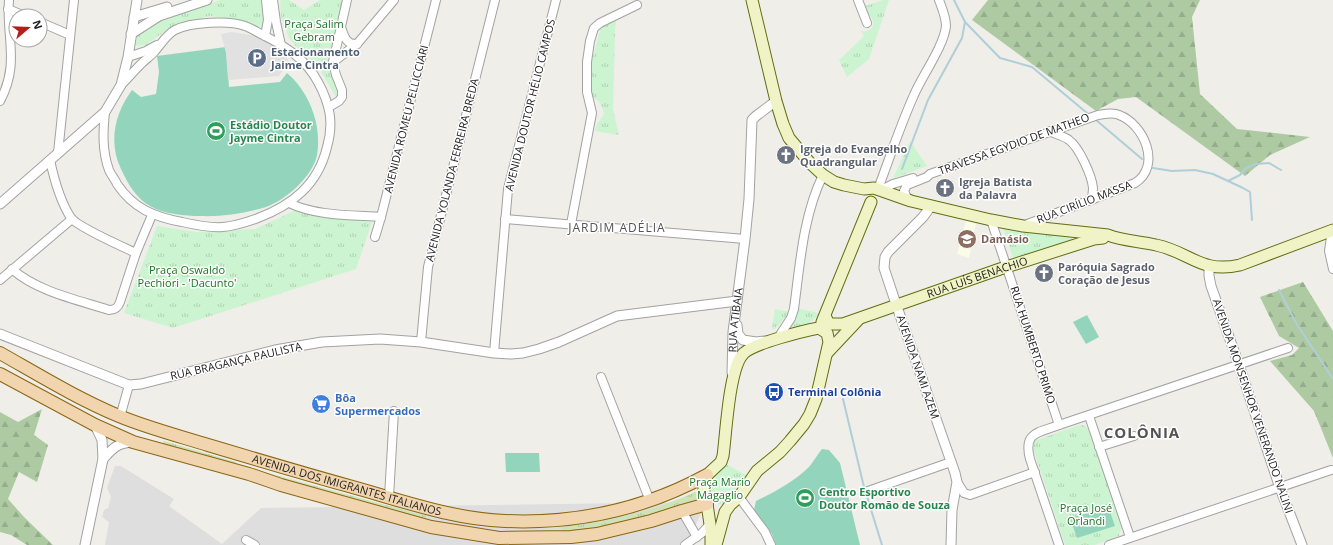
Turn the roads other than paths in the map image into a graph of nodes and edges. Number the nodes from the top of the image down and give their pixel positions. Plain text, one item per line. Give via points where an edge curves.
1 (74, 0) edge
2 (187, 0) edge
3 (207, 0) edge
4 (266, 0) edge
5 (273, 0) edge
6 (347, 0) edge
7 (394, 0) edge
8 (436, 0) edge
9 (495, 0) edge
10 (556, 0) edge
11 (752, 0) edge
12 (858, 0) edge
13 (939, 0) edge
14 (137, 1) edge
15 (637, 5) dead end
16 (158, 10) junction
17 (134, 17) junction
18 (867, 23) dead end
19 (48, 25) edge
20 (341, 27) junction
21 (131, 34) junction
22 (70, 35) junction
23 (265, 36) junction
24 (164, 40) junction
25 (357, 44) junction
26 (281, 45) junction
27 (11, 48) edge
28 (128, 57) junction
29 (333, 62) junction
30 (121, 85) junction
31 (0, 101) edge
32 (776, 101) junction
33 (329, 107) junction
34 (105, 112) junction
35 (1098, 115) joint
36 (1049, 131) junction
37 (58, 153) junction
38 (50, 160) junction
39 (930, 174) junction
40 (823, 175) junction
41 (864, 189) junction
42 (880, 189) junction
43 (895, 196) junction
44 (1092, 200) junction
45 (911, 201) junction
46 (871, 202) junction
47 (289, 203) junction
48 (0, 204) edge
49 (931, 206) junction
50 (152, 215) junction
51 (381, 217) junction
52 (72, 219) junction
53 (505, 219) junction
54 (991, 220) junction
55 (571, 224) junction
56 (1023, 226) junction
57 (1332, 230) edge
58 (1078, 231) junction
59 (1318, 235) junction
60 (374, 237) dead end
61 (745, 239) junction
62 (1119, 239) junction
63 (1070, 247) junction
64 (1329, 251) junction
65 (136, 253) junction
66 (1206, 265) junction
67 (1007, 267) junction
68 (12, 269) junction
69 (1333, 269) edge
70 (0, 280) edge
71 (737, 301) junction
72 (896, 304) junction
73 (825, 316) junction
74 (860, 318) junction
75 (736, 319) junction
76 (819, 328) junction
77 (0, 334) edge
78 (775, 339) junction
79 (421, 342) junction
80 (1288, 348) dead end
81 (0, 353) edge
82 (494, 353) junction
83 (827, 353) junction
84 (1239, 365) junction
85 (0, 374) edge
86 (601, 377) dead end
87 (732, 379) junction
88 (129, 385) junction
89 (394, 411) dead end
90 (1089, 416) junction
91 (120, 417) junction
92 (95, 425) junction
93 (1059, 425) junction
94 (151, 428) junction
95 (1134, 436) dead end
96 (133, 442) junction
97 (1099, 447) junction
98 (103, 459) junction
99 (255, 459) junction
100 (951, 462) junction
101 (1331, 470) dead end
102 (1035, 472) junction
103 (249, 474) junction
104 (707, 475) junction
105 (957, 482) junction
106 (1280, 488) junction
107 (868, 490) dead end
108 (389, 497) junction
109 (739, 497) junction
110 (650, 501) junction
111 (708, 504) junction
112 (727, 508) junction
113 (435, 510) junction
114 (682, 511) junction
115 (553, 521) junction
116 (419, 524) junction
117 (711, 528) junction
118 (697, 537) junction
119 (1130, 537) junction
120 (539, 538) junction
121 (246, 540) dead end
122 (85, 545) edge
123 (255, 545) edge
124 (685, 545) edge
125 (693, 545) edge
126 (711, 545) edge
127 (716, 545) edge
128 (771, 545) edge
129 (951, 545) edge
130 (1059, 545) edge
131 (1109, 545) edge
132 (1302, 545) edge

1 - 22 street
2 - 16 street
3 - 21 street via 159,16
4 - 23 street via 268,20
5 - 26 street
6 - 20 street
7 - 25 street
8 - 51 street, AVENIDA ROMEU PELLICCIARI
9 - 79 street, AVENIDA YOLANDA FERREIRA BREDA via 428,267
10 - 53 street, AVENIDA DOUTOR HÉLIO CAMPOS via 508,189
11 - 32 main road
12 - 18 street
13 - 42 street via 946,26 943,39 914,94
14 - 16 street
14 - 17 street
15 - 55 street via 600,22 594,28 590,41 587,92 592,113
16 - 17 street
17 - 21 street
19 - 22 street
20 - 25 street via 345,39 351,44
20 - 29 street
21 - 28 street
22 - 37 street
23 - 24 street via 244,25 199,23 174,30
23 - 26 street
24 - 28 street via 146,51
24 - 30 street
25 - 29 street
26 - 33 street via 309,68 324,92
27 - 31 street via 11,71
28 - 30 street
29 - 33 street via 342,97
30 - 34 street
32 - 40 main road via 789,138
32 - 61 street, RUA ATIBAIA via 752,120
33 - 47 street via 331,125 326,153 308,186
34 - 37 street
34 - 50 street via 104,153 109,171 124,194
35 - 36 street, TRAVESSA EGYDIO DE MATHEO
35 - 44 street, RUA CIRÍLIO MASSA via 1114,113 1138,128 1146,143 1148,162 1141,179
36 - 39 street, TRAVESSA EGYDIO DE MATHEO
36 - 44 street via 1069,140 1083,160 1091,179
37 - 38 street
38 - 48 street
38 - 52 street via 57,187
39 - 42 street, TRAVESSA EGYDIO DE MATHEO
39 - 45 street, TRAVESSA EGYDIO DE MATHEO via 927,178 907,185 904,191
40 - 41 main road via 839,183
40 - 78 street via 806,223 794,309 791,318
41 - 42 main road
41 - 46 main road
42 - 43 main road
43 - 45 main road
43 - 46 main road
44 - 56 street, RUA CIRÍLIO MASSA
45 - 49 main road
46 - 73 main road
47 - 50 street via 241,224 224,227 192,224
47 - 51 street via 320,212
49 - 54 main road
49 - 72 street, AVENIDA NAMI AZEM via 885,257 884,268
50 - 65 street
51 - 60 street, AVENIDA ROMEU PELLICCIARI
52 - 65 street
52 - 68 street
53 - 55 street
53 - 82 street, AVENIDA DOUTOR HÉLIO CAMPOS
54 - 56 main road
54 - 67 street, RUA HUMBERTO PRIMO
55 - 61 street
56 - 58 main road
57 - 59 main road
57 - 64 street
58 - 62 main road
58 - 63 main road
59 - 64 street
59 - 66 main road via 1240,265
61 - 71 street, RUA ATIBAIA
62 - 63 main road, RUA LUÍS BENACHIO via 1100,238
62 - 66 main road via 1166,248
63 - 67 main road, RUA LUÍS BENACHIO
64 - 69 street
65 - 68 street via 118,307 114,310 51,291 21,277
66 - 84 street, AVENIDA MONSENHOR VENERANDO NALINI
67 - 72 main road, RUA LUÍS BENACHIO
67 - 93 street, RUA HUMBERTO PRIMO
68 - 70 street
71 - 75 street, RUA ATIBAIA
71 - 82 street, RUA BRAGANÇA PAULISTA via 617,316 539,349 511,354
72 - 74 main road, RUA LUÍS BENACHIO
72 - 100 street, AVENIDA NAMI AZEM
73 - 74 main road, RUA LUÍS BENACHIO via 829,324 842,324
73 - 76 main road
74 - 83 main road, RUA LUÍS BENACHIO
75 - 78 street via 738,334 743,340 756,342
75 - 87 street, RUA ATIBAIA via 732,347
76 - 78 main road
76 - 83 main road via 829,339
77 - 88 street
78 - 87 main road via 745,352 737,364
79 - 82 street, RUA BRAGANÇA PAULISTA
79 - 88 street, RUA BRAGANÇA PAULISTA via 380,339 322,342 275,350
80 - 84 street
81 - 91 main road, AVENIDA DOS IMIGRANTES ITALIANOS
83 - 109 main road via 816,399 804,424 780,452 757,471
84 - 90 street
84 - 106 street, AVENIDA MONSENHOR VENERANDO NALINI
85 - 92 main road, AVENIDA DOS IMIGRANTES ITALIANOS
86 - 110 street
87 - 104 main road, RUA ATIBAIA via 723,456
88 - 91 street
89 - 108 street
90 - 93 street
90 - 97 street
91 - 94 main road, AVENIDA DOS IMIGRANTES ITALIANOS
92 - 96 main road, AVENIDA DOS IMIGRANTES ITALIANOS
92 - 98 street via 102,440
93 - 102 street via 1035,435 1028,442 1028,452
94 - 96 main road via 152,438
94 - 99 main road, AVENIDA DOS IMIGRANTES ITALIANOS
95 - 97 street
96 - 98 street via 116,445
96 - 103 main road, AVENIDA DOS IMIGRANTES ITALIANOS
97 - 119 street
98 - 122 street
99 - 103 main road via 248,467
99 - 108 main road, AVENIDA DOS IMIGRANTES ITALIANOS
100 - 105 street, AVENIDA NAMI AZEM
100 - 107 street
101 - 106 street
102 - 105 street via 970,495 964,493
102 - 130 street
103 - 116 main road, AVENIDA DOS IMIGRANTES ITALIANOS
104 - 110 main road, AVENIDA DOS IMIGRANTES ITALIANOS
104 - 111 main road via 704,488
105 - 129 street, AVENIDA NAMI AZEM via 952,510
106 - 119 street
106 - 132 street, AVENIDA MONSENHOR VENERANDO NALINI
108 - 113 main road, AVENIDA DOS IMIGRANTES ITALIANOS
109 - 112 main road
109 - 128 street via 761,526
110 - 115 main road, AVENIDA DOS IMIGRANTES ITALIANOS via 618,511
111 - 112 main road
111 - 114 main road, AVENIDA DOS IMIGRANTES ITALIANOS
111 - 117 main road
112 - 117 main road
112 - 127 main road
113 - 115 main road, AVENIDA DOS IMIGRANTES ITALIANOS via 493,521
113 - 116 main road via 431,520
114 - 118 street
114 - 120 main road, AVENIDA DOS IMIGRANTES ITALIANOS via 597,534
115 - 120 main road via 552,529
116 - 120 main road, AVENIDA DOS IMIGRANTES ITALIANOS via 498,538
117 - 118 street
117 - 125 street
117 - 126 main road
118 - 124 street
119 - 131 street
121 - 123 street

